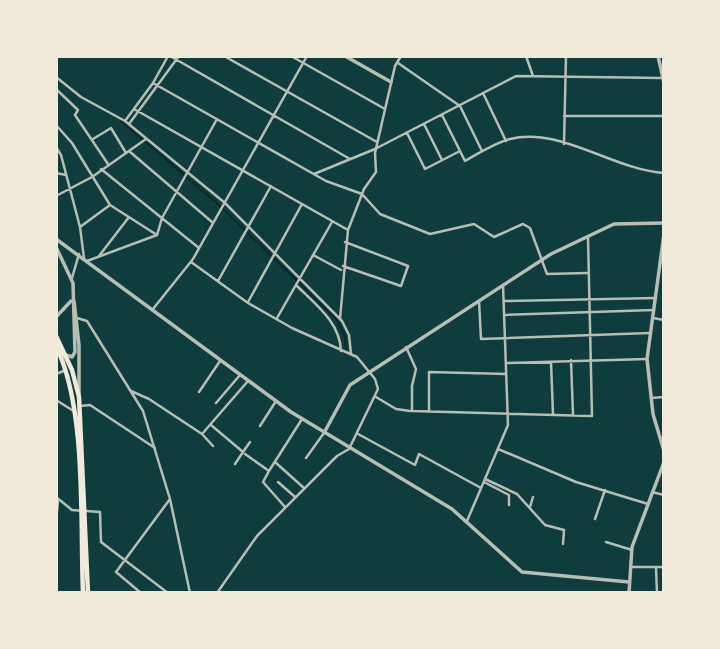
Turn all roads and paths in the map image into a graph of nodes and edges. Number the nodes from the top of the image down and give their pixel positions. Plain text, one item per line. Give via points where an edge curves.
1 (169, 56) edge
2 (224, 56) edge
3 (291, 56) edge
4 (307, 56) edge
5 (345, 56) edge
6 (401, 56) edge
7 (526, 56) edge
8 (566, 56) edge
9 (658, 56) edge
10 (178, 58) edge
11 (397, 62) junction
12 (303, 63) junction
13 (533, 76) junction
14 (56, 77) edge
15 (564, 77) junction
16 (664, 80) edge
17 (391, 82) junction
18 (153, 83) junction
19 (158, 86) junction
20 (56, 89) edge
21 (287, 91) junction
22 (483, 93) junction
23 (460, 106) junction
24 (134, 109) junction
25 (385, 109) junction
26 (140, 113) junction
27 (274, 114) junction
28 (442, 115) junction
29 (564, 116) junction
30 (664, 116) edge
31 (217, 119) junction
32 (125, 121) junction
33 (129, 124) junction
34 (424, 124) junction
35 (56, 125) edge
36 (407, 133) junction
37 (93, 139) junction
38 (144, 140) junction
39 (506, 141) junction
40 (258, 142) junction
41 (377, 142) junction
42 (564, 144) junction
43 (56, 147) edge
44 (202, 148) junction
45 (376, 149) junction
46 (460, 151) junction
47 (127, 152) junction
48 (482, 152) junction
49 (351, 159) junction
50 (442, 160) junction
51 (108, 164) junction
52 (101, 169) junction
53 (242, 170) junction
54 (56, 173) edge
55 (664, 173) edge
56 (314, 174) junction
57 (67, 175) junction
58 (186, 175) junction
59 (92, 177) junction
60 (271, 187) junction
61 (69, 190) junction
62 (176, 193) junction
63 (362, 194) junction
64 (56, 196) edge
65 (302, 204) junction
66 (110, 205) junction
67 (223, 206) junction
68 (129, 217) junction
69 (162, 218) junction
70 (213, 222) junction
71 (332, 222) junction
72 (664, 223) edge
73 (80, 227) junction
74 (247, 229) junction
75 (348, 230) junction
76 (664, 234) edge
77 (157, 235) junction
78 (587, 236) junction
79 (56, 239) edge
80 (345, 242) junction
81 (56, 247) edge
82 (199, 248) junction
83 (79, 254) junction
84 (313, 255) junction
85 (99, 256) junction
86 (274, 256) junction
87 (86, 259) junction
88 (541, 260) junction
89 (191, 262) junction
90 (343, 266) junction
91 (342, 271) junction
92 (587, 273) junction
93 (299, 277) junction
94 (218, 281) junction
95 (73, 283) junction
96 (296, 284) junction
97 (503, 285) junction
98 (664, 293) edge
99 (657, 295) junction
100 (587, 298) junction
101 (73, 299) junction
102 (479, 300) junction
103 (504, 301) junction
104 (248, 303) junction
105 (153, 309) junction
106 (654, 310) junction
107 (588, 311) junction
108 (504, 315) junction
109 (56, 317) edge
110 (78, 318) junction
111 (277, 318) junction
112 (653, 318) junction
113 (340, 319) junction
114 (664, 320) edge
115 (650, 332) junction
116 (589, 335) junction
117 (56, 336) edge
118 (505, 339) junction
119 (56, 346) edge
120 (406, 347) junction
121 (341, 351) junction
122 (66, 355) junction
123 (351, 355) junction
124 (591, 359) junction
125 (647, 359) junction
126 (571, 360) junction
127 (220, 361) junction
128 (551, 361) junction
129 (506, 363) junction
130 (66, 370) junction
131 (369, 371) junction
132 (56, 374) edge
133 (506, 374) junction
134 (240, 375) junction
135 (248, 381) junction
136 (131, 391) junction
137 (199, 392) dead end
138 (79, 397) junction
139 (376, 397) junction
140 (664, 397) edge
141 (651, 398) junction
142 (56, 400) edge
143 (276, 401) junction
144 (216, 403) dead end
145 (79, 406) junction
146 (412, 411) junction
147 (75, 412) junction
148 (429, 412) junction
149 (509, 412) junction
150 (553, 414) junction
151 (573, 415) junction
152 (302, 419) junction
153 (211, 425) junction
154 (260, 426) dead end
155 (202, 433) junction
156 (324, 433) junction
157 (357, 433) junction
158 (250, 442) dead end
159 (213, 446) dead end
160 (155, 448) junction
161 (349, 449) junction
162 (498, 449) junction
163 (664, 451) edge
164 (244, 453) junction
165 (306, 458) dead end
166 (275, 462) junction
167 (664, 462) edge
168 (235, 464) dead end
169 (269, 471) junction
170 (484, 480) junction
171 (278, 482) dead end
172 (304, 488) junction
173 (481, 488) junction
174 (606, 490) junction
175 (652, 492) junction
176 (664, 495) edge
177 (295, 497) junction
178 (533, 497) dead end
179 (57, 498) edge
180 (170, 499) junction
181 (648, 504) junction
182 (509, 506) dead end
183 (530, 506) junction
184 (285, 508) junction
185 (82, 510) junction
186 (595, 519) dead end
187 (56, 522) edge
188 (467, 522) junction
189 (607, 542) dead end
190 (564, 544) dead end
191 (632, 550) junction
192 (125, 561) junction
193 (631, 567) junction
194 (656, 567) junction
195 (664, 567) edge
196 (629, 582) junction
197 (83, 593) edge
198 (88, 593) edge
199 (141, 593) edge
200 (168, 593) edge
201 (190, 593) edge
202 (216, 593) edge
203 (629, 593) edge
204 (657, 593) edge

1 - 10 street
1 - 18 street
2 - 21 street
3 - 12 street
4 - 12 street
5 - 17 street
6 - 11 street
7 - 13 street
8 - 15 street
9 - 16 street
10 - 19 street
10 - 27 street
11 - 17 street
11 - 23 street
12 - 21 street
12 - 25 street
13 - 15 street
13 - 22 street via 516,76
14 - 32 street
15 - 16 street
15 - 29 street
17 - 25 street
18 - 19 street
18 - 24 street
19 - 26 street
19 - 31 street
20 - 37 street via 78,110 75,115
21 - 27 street
21 - 41 street
22 - 23 street
22 - 39 street
23 - 28 street
23 - 48 street
24 - 26 street
24 - 32 street
25 - 41 street
26 - 33 street
26 - 44 street
27 - 40 street
27 - 49 street
28 - 34 street
28 - 46 street
29 - 30 street
29 - 42 street
31 - 40 street
31 - 44 street
32 - 33 street
33 - 38 street
34 - 36 street
34 - 50 street
35 - 59 street
36 - 45 street
36 - 50 street via 425,169
37 - 47 street via 111,128
37 - 51 street
38 - 47 street
38 - 58 street
39 - 42 street via 537,138
39 - 48 street
40 - 53 street
40 - 56 street
41 - 45 street
42 - 55 street
43 - 57 street
44 - 53 street
44 - 58 street
45 - 49 street
45 - 63 street via 376,172
46 - 48 street via 465,160
46 - 50 street
47 - 51 street
47 - 62 street
49 - 56 street
51 - 52 street
52 - 59 street
52 - 69 street
53 - 60 street
53 - 67 street
54 - 57 street
56 - 63 street
57 - 61 street
58 - 62 street
58 - 67 street
59 - 61 street
59 - 66 street
60 - 65 street
60 - 74 street
61 - 64 street
61 - 73 street
62 - 69 street
62 - 70 street
63 - 75 street
63 - 88 street via 380,214 430,234 474,224 494,237 523,224 530,228
65 - 71 street
65 - 86 street
66 - 68 street
66 - 73 street
67 - 70 street
67 - 74 street
68 - 77 street
68 - 85 street
69 - 77 street
69 - 82 street
70 - 82 street
71 - 75 street
71 - 84 street
72 - 78 street via 614,224
73 - 87 street
74 - 86 street
74 - 94 street
75 - 80 street
76 - 99 street
77 - 85 street
78 - 88 street
78 - 92 street
79 - 83 street
80 - 90 street
80 - 90 street via 408,266 401,286
81 - 95 street
82 - 89 street
83 - 87 street
83 - 95 street
84 - 91 street
84 - 93 street
85 - 87 street
86 - 93 street
86 - 104 street
87 - 105 street
88 - 92 street via 547,274
88 - 97 street
89 - 94 street
89 - 105 street
90 - 91 street
91 - 113 street
92 - 100 street
93 - 96 street
93 - 113 street
94 - 104 street
95 - 101 street
96 - 111 street
96 - 121 street via 333,324
97 - 102 street
97 - 103 street
98 - 99 street
99 - 100 street
99 - 106 street
100 - 103 street
100 - 107 street
101 - 109 street
101 - 110 street
101 - 122 street via 75,352 72,357
102 - 118 street via 481,339
102 - 120 street
103 - 108 street
104 - 111 street
105 - 127 street
106 - 107 street
106 - 112 street
107 - 108 street
107 - 116 street
108 - 118 street
110 - 136 street via 87,321
110 - 138 street
111 - 121 street
112 - 114 street
112 - 115 street
113 - 123 street via 349,335
115 - 116 street
115 - 125 street
116 - 118 street
116 - 124 street
117 - 122 highway
118 - 129 street
119 - 130 highway
120 - 131 street
120 - 146 street via 416,369
121 - 123 street
122 - 138 highway
123 - 131 street
124 - 125 street
124 - 126 street
124 - 151 street via 592,416
125 - 141 street
126 - 128 street
126 - 151 street
127 - 134 street
127 - 137 street
128 - 129 street
128 - 150 street
129 - 133 street
130 - 132 street
130 - 147 highway
131 - 139 street via 376,379
131 - 156 street via 350,385
133 - 148 street via 429,372
133 - 149 street
134 - 135 street
134 - 144 street
135 - 143 street
135 - 153 street
136 - 155 street
136 - 160 street
138 - 145 highway
139 - 146 street via 396,409
139 - 157 street
140 - 141 street
141 - 163 street
142 - 147 street
143 - 152 street
143 - 154 street
145 - 160 street via 90,405
145 - 185 highway
146 - 148 street
147 - 185 highway
148 - 149 street
149 - 150 street
149 - 162 street via 509,425
150 - 151 street
152 - 156 street
152 - 166 street
153 - 155 street
153 - 164 street
155 - 159 street
156 - 161 street
156 - 165 street
157 - 161 street
157 - 173 street via 415,465 419,454
158 - 164 street
160 - 180 street
161 - 172 street
161 - 188 street
162 - 170 street
162 - 174 street
164 - 168 street
164 - 169 street
166 - 169 street
166 - 172 street
167 - 175 street
169 - 184 street via 263,482
170 - 173 street
170 - 182 street via 511,497
170 - 183 street via 517,494
171 - 177 street
172 - 177 street
173 - 188 street
174 - 181 street
174 - 186 street
175 - 176 street
175 - 181 street
177 - 184 street
178 - 183 street
179 - 185 street via 68,508
179 - 187 street
180 - 192 street
180 - 201 street
181 - 191 street
183 - 190 street via 545,525 564,530
184 - 202 street via 257,536
185 - 192 street via 100,512 101,542
185 - 197 highway
185 - 198 highway
188 - 196 street via 522,572
189 - 191 street
191 - 193 street
192 - 199 street via 117,575
192 - 200 street
193 - 194 street
193 - 196 street
194 - 195 street
194 - 204 street
196 - 203 street

